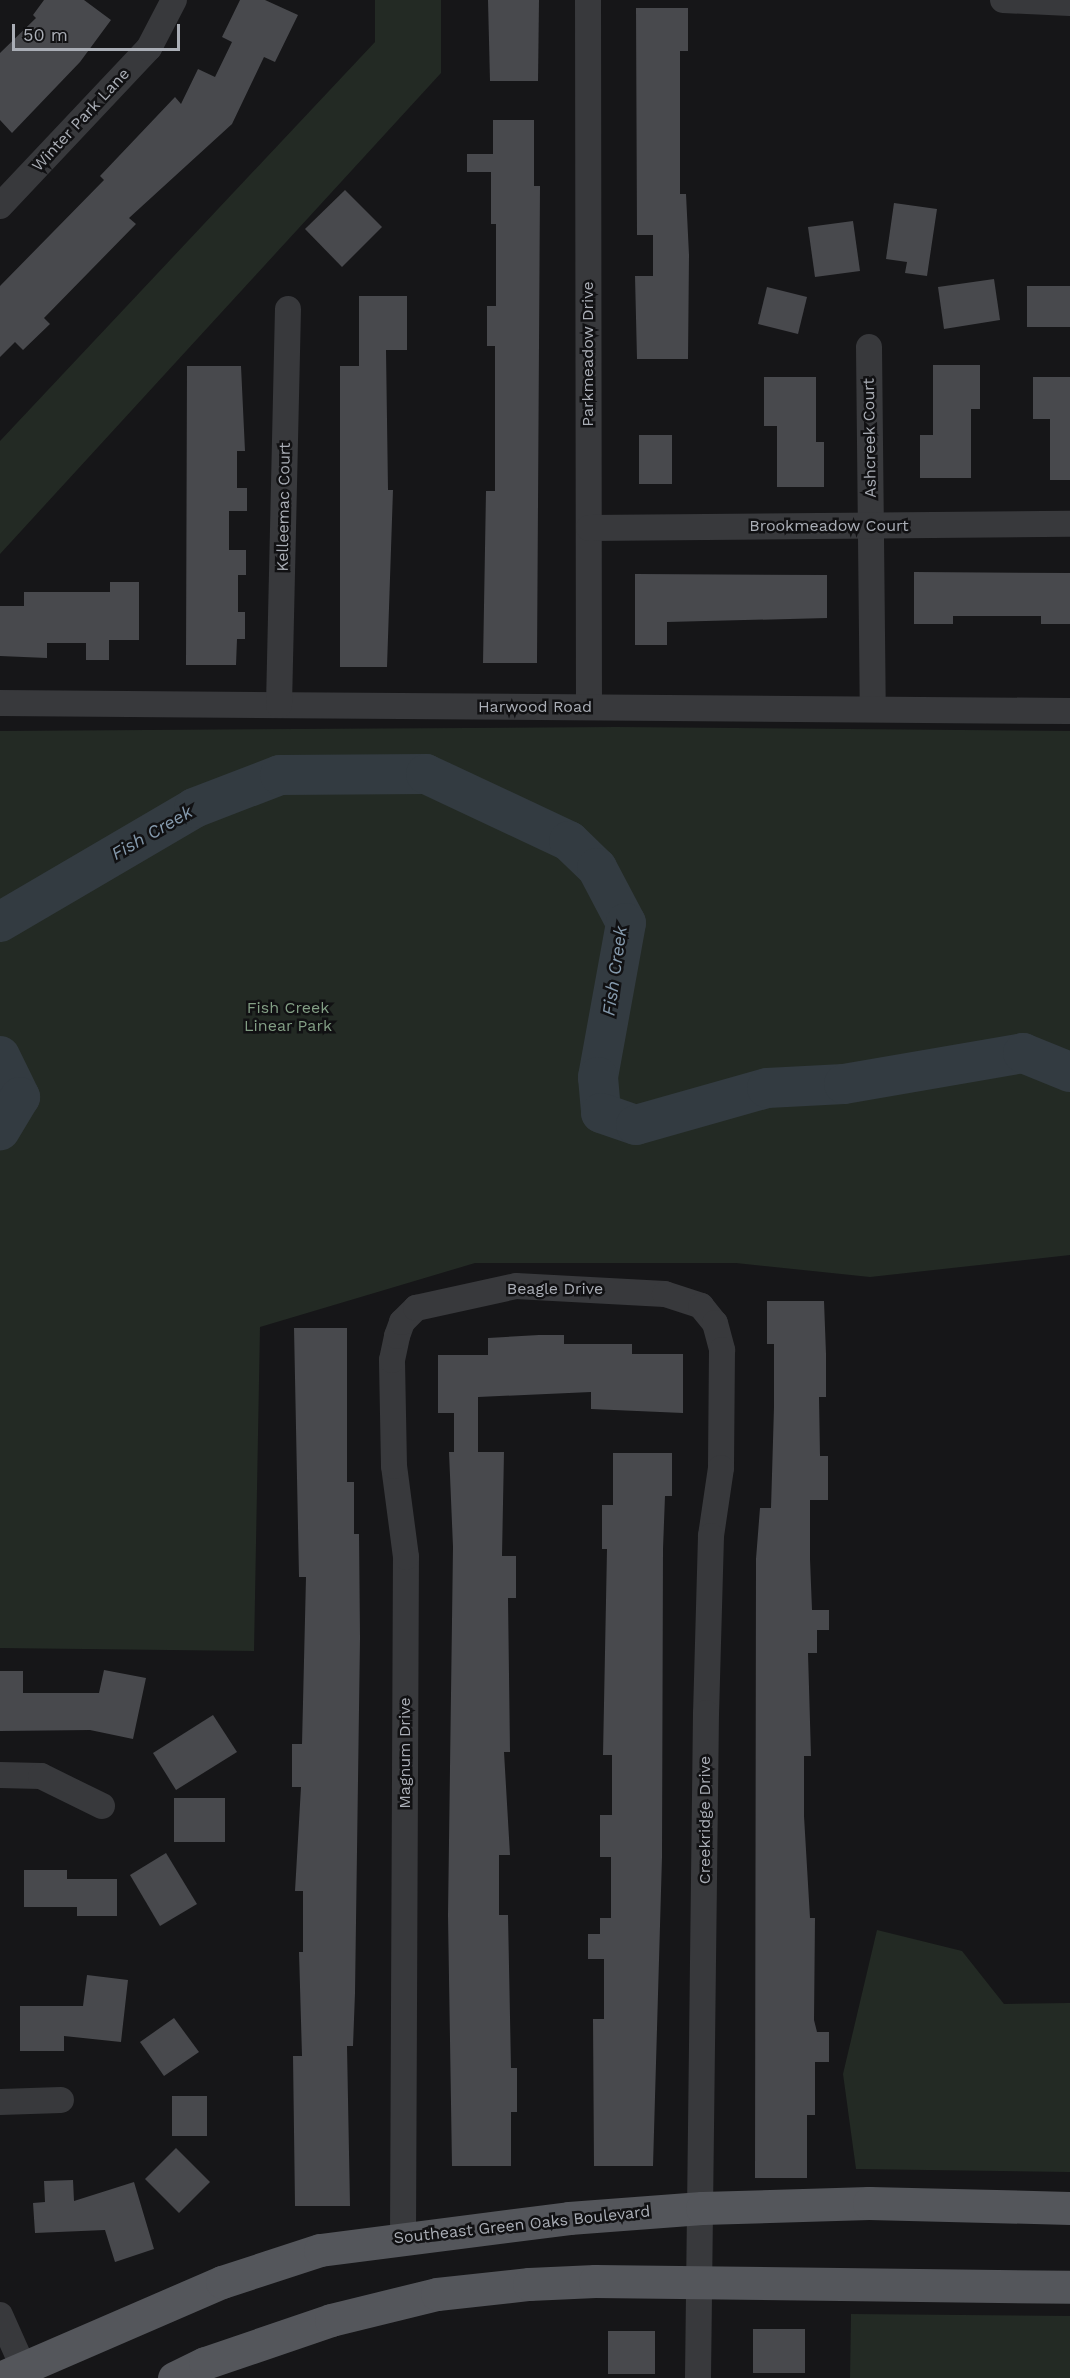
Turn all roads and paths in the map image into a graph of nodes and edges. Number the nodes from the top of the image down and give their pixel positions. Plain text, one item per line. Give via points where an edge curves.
1 (174, 0) edge
2 (588, 0) edge
3 (1003, 0) edge
4 (1070, 3) edge
5 (0, 206) edge
6 (288, 309) dead end
7 (869, 347) dead end
8 (1070, 524) edge
9 (871, 525) junction
10 (589, 528) junction
11 (0, 703) edge
12 (279, 705) junction
13 (589, 707) junction
14 (873, 709) junction
15 (1070, 711) edge
16 (665, 1294) joint
17 (445, 1298) joint
18 (0, 1775) edge
19 (102, 1806) dead end
20 (61, 2100) dead end
21 (0, 2102) edge
22 (702, 2208) junction
23 (1070, 2208) edge
24 (404, 2237) junction
25 (699, 2283) junction
26 (1070, 2287) edge
27 (0, 2315) edge
28 (17, 2375) edge
29 (174, 2378) edge
30 (698, 2378) edge

1 - 5 street, Winter Park Lane via 149,48
2 - 10 street, Parkmeadow Drive
3 - 4 street
6 - 12 street, Kelleemac Court
7 - 9 street, Ashcreek Court
8 - 9 street, Brookmeadow Court
9 - 10 street, Brookmeadow Court
9 - 14 street, Ashcreek Court
10 - 13 street, Parkmeadow Drive
11 - 12 street, Harwood Road
12 - 13 street, Harwood Road
13 - 14 street, Harwood Road
14 - 15 street, Harwood Road
16 - 17 street, Beagle Drive via 516,1286
16 - 22 street, Creekridge Drive via 700,1306 715,1323 722,1350 721,1468 711,1536 706,1713
17 - 24 street, Magnum Drive via 416,1308 402,1322 392,1360 394,1466 406,1557
18 - 19 street via 41,1776
20 - 21 street
22 - 23 main road, Southeast Green Oaks Boulevard via 869,2203
22 - 24 main road, Southeast Green Oaks Boulevard
22 - 25 street, Creekridge Drive
24 - 28 main road, Southeast Green Oaks Boulevard via 320,2250 258,2269 142,2314
25 - 26 main road
25 - 29 main road via 595,2281 437,2294 331,2320 205,2363
25 - 30 street, Creekridge Drive
27 - 28 street

